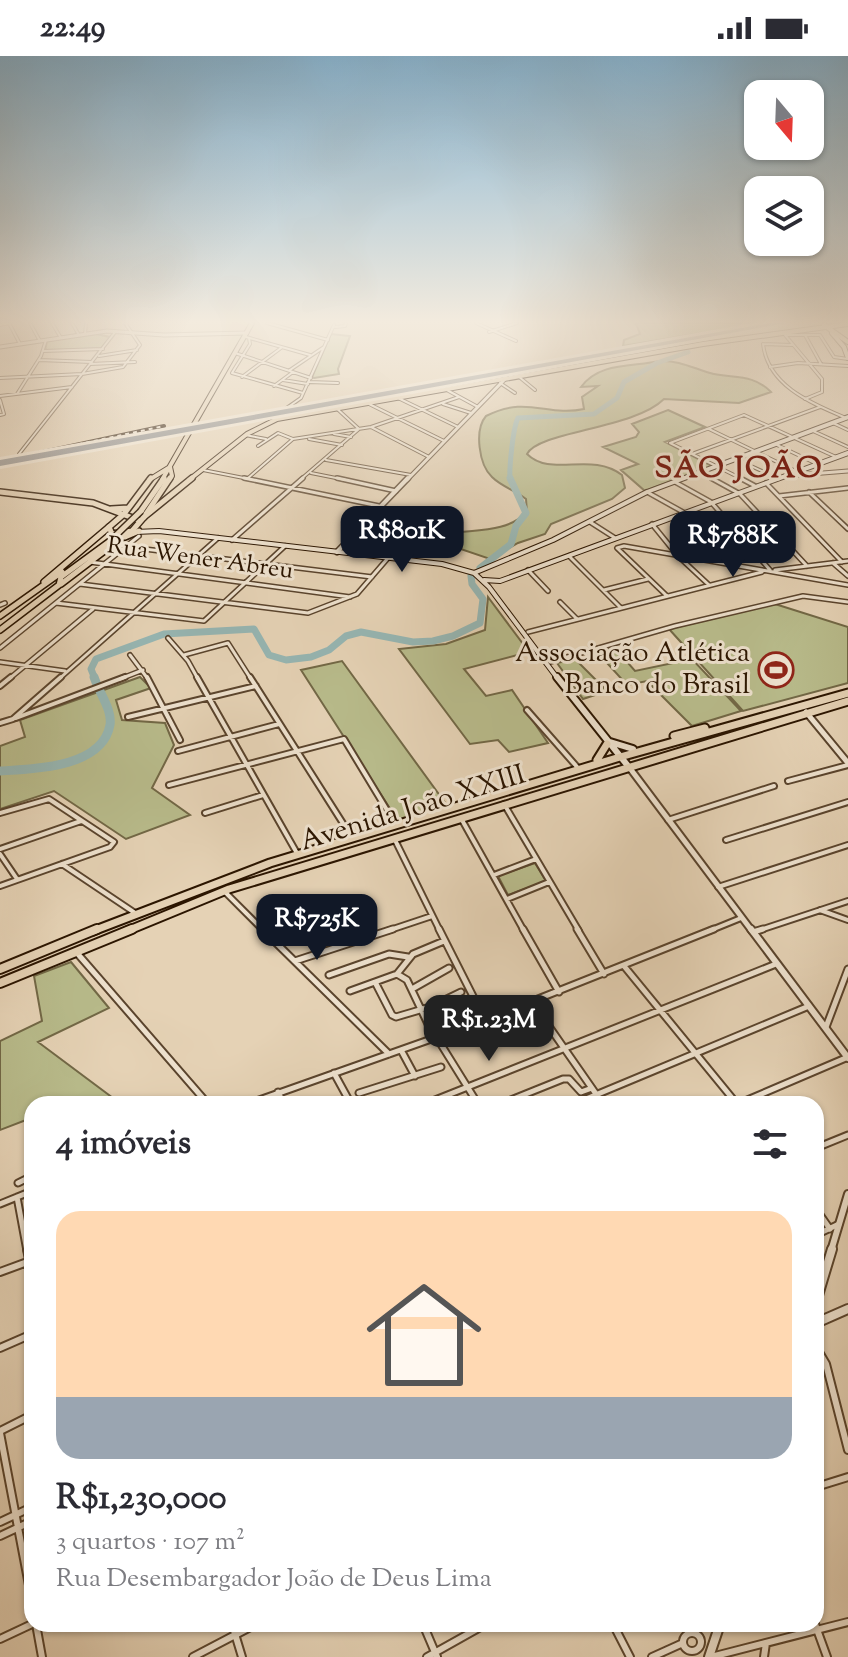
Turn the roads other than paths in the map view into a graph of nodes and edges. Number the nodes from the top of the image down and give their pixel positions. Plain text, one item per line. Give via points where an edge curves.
1 (0, 398) edge
2 (64, 398) edge
3 (209, 398) edge
4 (301, 398) edge
5 (390, 398) edge
6 (391, 398) edge
7 (397, 398) edge
8 (457, 398) edge
9 (460, 398) edge
10 (485, 398) edge
11 (801, 398) edge
12 (808, 398) edge
13 (803, 400) junction
14 (370, 401) junction
15 (441, 404) junction
16 (335, 407) junction
17 (478, 407) junction
18 (820, 407) junction
19 (422, 410) junction
20 (471, 413) junction
21 (2, 415) edge
22 (281, 416) junction
23 (397, 418) junction
24 (847, 418) edge
25 (833, 423) junction
26 (264, 424) junction
27 (769, 426) junction
28 (371, 427) junction
29 (458, 427) junction
30 (707, 428) junction
31 (359, 429) junction
32 (848, 430) edge
33 (813, 431) junction
34 (332, 433) junction
35 (273, 434) junction
36 (245, 435) junction
37 (351, 437) junction
38 (304, 438) junction
39 (795, 438) junction
40 (266, 439) junction
41 (293, 439) junction
42 (731, 440) junction
43 (444, 441) junction
44 (342, 445) junction
45 (777, 445) junction
46 (258, 446) dead end
47 (848, 447) edge
48 (758, 452) junction
49 (848, 453) edge
50 (19, 454) dead end
51 (692, 454) junction
52 (429, 457) junction
53 (836, 457) junction
54 (326, 460) junction
55 (738, 460) junction
56 (817, 464) junction
57 (170, 467) junction
58 (718, 467) junction
59 (203, 470) junction
60 (797, 471) junction
61 (848, 471) edge
62 (311, 473) junction
63 (701, 473) junction
64 (411, 475) junction
65 (804, 475) junction
66 (780, 478) junction
67 (247, 479) junction
68 (675, 482) junction
69 (766, 483) junction
70 (755, 486) junction
71 (848, 488) edge
72 (293, 489) junction
73 (841, 489) junction
74 (396, 491) junction
75 (647, 492) junction
76 (738, 492) junction
77 (809, 492) junction
78 (0, 493) edge
79 (848, 495) edge
80 (779, 496) junction
81 (711, 502) junction
82 (379, 506) junction
83 (111, 509) junction
84 (138, 513) junction
85 (682, 513) junction
86 (124, 514) junction
87 (132, 517) junction
88 (117, 520) junction
89 (590, 522) junction
90 (652, 524) junction
91 (109, 527) junction
92 (848, 529) edge
93 (160, 530) junction
94 (128, 533) junction
95 (139, 534) junction
96 (219, 538) junction
97 (615, 538) junction
98 (233, 539) junction
99 (110, 543) junction
100 (285, 546) junction
101 (126, 547) junction
102 (338, 552) junction
103 (568, 555) junction
104 (197, 556) junction
105 (678, 556) junction
106 (389, 557) junction
107 (848, 561) edge
108 (90, 562) junction
109 (842, 562) junction
110 (833, 563) junction
111 (265, 564) junction
112 (103, 565) junction
113 (728, 565) junction
114 (73, 566) junction
115 (807, 566) junction
116 (528, 570) junction
117 (769, 571) junction
118 (476, 572) junction
119 (176, 575) junction
120 (848, 576) edge
121 (372, 577) junction
122 (648, 579) junction
123 (487, 581) junction
124 (500, 581) junction
125 (245, 583) junction
126 (80, 584) junction
127 (44, 585) junction
128 (59, 585) junction
129 (709, 585) junction
130 (848, 585) edge
131 (495, 588) junction
132 (604, 590) junction
133 (548, 591) dead end
134 (155, 593) junction
135 (667, 596) junction
136 (353, 597) junction
137 (225, 602) junction
138 (560, 602) dead end
139 (848, 602) edge
140 (5, 603) dead end
141 (56, 603) junction
142 (0, 605) edge
143 (621, 608) junction
144 (93, 609) junction
145 (132, 613) junction
146 (0, 616) edge
147 (577, 619) junction
148 (0, 630) edge
149 (528, 632) junction
150 (168, 638) dead end
151 (0, 648) edge
152 (130, 655) dead end
153 (184, 655) junction
154 (0, 662) edge
155 (550, 662) junction
156 (25, 666) junction
157 (143, 670) junction
158 (65, 671) junction
159 (0, 686) edge
160 (256, 686) junction
161 (848, 693) edge
162 (209, 697) junction
163 (848, 701) edge
164 (165, 708) junction
165 (527, 710) dead end
166 (806, 712) junction
167 (128, 717) dead end
168 (13, 719) junction
169 (0, 723) edge
170 (736, 723) junction
171 (279, 724) junction
172 (723, 727) junction
173 (742, 731) junction
174 (728, 735) junction
175 (231, 737) junction
176 (180, 740) dead end
177 (609, 744) junction
178 (633, 749) junction
179 (178, 751) dead end
180 (296, 751) junction
181 (618, 755) junction
182 (597, 760) junction
183 (848, 764) edge
184 (245, 765) junction
185 (628, 766) junction
186 (583, 768) junction
187 (788, 781) dead end
188 (169, 785) dead end
189 (774, 786) dead end
190 (516, 790) junction
191 (502, 794) junction
192 (263, 795) junction
193 (524, 798) junction
194 (848, 802) edge
195 (506, 803) junction
196 (0, 813) edge
197 (205, 813) dead end
198 (460, 818) junction
199 (668, 820) junction
200 (82, 821) junction
201 (396, 826) junction
202 (353, 838) junction
203 (394, 838) junction
204 (726, 840) dead end
205 (845, 846) edge
206 (0, 852) edge
207 (848, 853) edge
208 (298, 855) junction
209 (536, 859) junction
210 (62, 864) junction
211 (246, 871) junction
212 (279, 873) junction
213 (494, 875) junction
214 (17, 879) junction
215 (549, 882) junction
216 (0, 886) edge
217 (718, 887) junction
218 (226, 890) junction
219 (507, 899) junction
220 (848, 901) edge
221 (818, 910) junction
222 (135, 913) junction
223 (432, 916) junction
224 (741, 918) junction
225 (848, 920) edge
226 (753, 932) junction
227 (444, 941) junction
228 (75, 952) junction
229 (408, 957) junction
230 (295, 961) junction
231 (776, 963) junction
232 (624, 966) junction
233 (449, 968) dead end
234 (848, 969) edge
235 (397, 974) junction
236 (604, 974) junction
237 (329, 975) dead end
238 (0, 978) edge
239 (375, 982) junction
240 (412, 989) junction
241 (350, 991) dead end
242 (461, 992) dead end
243 (559, 992) junction
244 (532, 1002) junction
245 (809, 1006) junction
246 (661, 1009) junction
247 (420, 1010) junction
248 (485, 1020) junction
249 (429, 1026) dead end
250 (826, 1029) junction
251 (437, 1038) junction
252 (563, 1048) junction
253 (401, 1050) junction
254 (697, 1052) junction
255 (389, 1054) junction
256 (848, 1057) edge
257 (441, 1067) dead end
258 (334, 1073) junction
259 (415, 1076) junction
260 (468, 1087) junction
261 (592, 1088) junction
262 (278, 1092) junction
263 (359, 1093) dead end
264 (596, 1094) junction
265 (201, 1096) edge
266 (268, 1096) edge
267 (280, 1096) edge
268 (347, 1096) edge
269 (445, 1096) edge
270 (473, 1096) edge
271 (521, 1096) edge
272 (592, 1096) edge
273 (732, 1096) edge
274 (757, 1096) edge
275 (848, 1135) edge
276 (824, 1145) edge
277 (24, 1180) edge
278 (18, 1183) dead end
279 (24, 1194) edge
280 (848, 1194) edge
281 (17, 1197) junction
282 (0, 1204) edge
283 (824, 1220) edge
284 (839, 1224) junction
285 (24, 1229) edge
286 (830, 1229) junction
287 (824, 1232) edge
288 (24, 1263) edge
289 (0, 1272) edge
290 (824, 1275) edge
291 (848, 1309) edge
292 (824, 1320) edge
293 (24, 1338) edge
294 (0, 1348) edge
295 (824, 1361) edge
296 (24, 1419) edge
297 (0, 1432) edge
298 (848, 1450) edge
299 (848, 1477) edge
300 (824, 1484) edge
301 (24, 1511) edge
302 (15, 1515) junction
303 (0, 1522) edge
304 (24, 1524) edge
305 (18, 1527) junction
306 (0, 1536) edge
307 (24, 1559) edge
308 (848, 1622) edge
309 (824, 1626) edge
310 (24, 1628) edge
311 (36, 1632) edge
312 (234, 1632) edge
313 (241, 1632) edge
314 (426, 1632) edge
315 (473, 1632) edge
316 (617, 1632) edge
317 (718, 1632) edge
318 (800, 1632) edge
319 (818, 1632) edge
320 (235, 1635) junction
321 (0, 1639) edge
322 (683, 1643) dead end
323 (766, 1643) junction
324 (436, 1655) edge
325 (42, 1657) edge
326 (193, 1657) edge
327 (242, 1657) edge
328 (427, 1657) edge
329 (630, 1657) edge
330 (652, 1657) edge
331 (710, 1657) edge
332 (764, 1657) edge
333 (827, 1657) edge

1 - 21 street
2 - 50 street
3 - 57 main road
4 - 22 street
5 - 14 main road
6 - 14 main road
7 - 19 street
8 - 15 street
9 - 17 street
10 - 17 street
11 - 13 street
12 - 13 street
13 - 18 street
14 - 16 main road
14 - 23 street
15 - 19 street
15 - 20 street
16 - 22 main road
16 - 26 main road
16 - 31 street
17 - 20 street
18 - 24 street
18 - 27 street
19 - 23 street
19 - 29 street
20 - 29 street
22 - 59 main road via 244,432 198,469
23 - 28 street
23 - 43 street
24 - 25 main road
25 - 32 street
25 - 33 main road
26 - 35 street
26 - 36 main road
27 - 30 street via 747,416
27 - 39 street
27 - 42 street
28 - 31 street
28 - 52 street
29 - 43 street
30 - 42 street
30 - 51 street via 670,443
31 - 34 street
31 - 37 street
33 - 39 main road
33 - 47 street
34 - 37 street
34 - 38 street
35 - 40 street
35 - 41 street
36 - 40 street
36 - 59 main road
37 - 44 street
38 - 41 street
38 - 44 street
39 - 45 main road
39 - 53 street
40 - 46 street
41 - 67 street
42 - 48 street
42 - 51 street
43 - 52 street
44 - 54 street
45 - 48 main road
45 - 56 street
48 - 55 main road
48 - 60 street
49 - 53 main road
51 - 58 street
52 - 64 street
53 - 56 main road
54 - 62 street
54 - 64 street
55 - 58 main road
55 - 66 street
56 - 60 main road
57 - 84 main road
57 - 84 main road via 151,478
58 - 63 main road
58 - 70 street
59 - 67 street
59 - 84 main road
60 - 65 street
60 - 66 main road
61 - 65 street
62 - 72 street
62 - 74 street
63 - 68 main road
63 - 76 street
64 - 74 street
65 - 66 street
66 - 69 main road
67 - 72 street
68 - 75 main road
68 - 81 street
69 - 70 main road
69 - 80 street
70 - 76 main road
71 - 73 street
72 - 82 street
72 - 98 street
73 - 77 street
73 - 79 street
74 - 82 street
75 - 85 street
75 - 89 main road
76 - 81 main road
76 - 115 street
77 - 80 street
77 - 92 street
78 - 83 main road
78 - 88 main road via 94,506
80 - 109 street
81 - 85 main road
81 - 117 street
82 - 102 street
83 - 84 main road
83 - 86 main road
84 - 86 main road
84 - 87 main road
84 - 93 main road
84 - 94 main road
84 - 99 main road, bridge
85 - 90 main road
85 - 113 street
86 - 87 main road
86 - 88 main road
87 - 88 main road
88 - 91 main road
89 - 97 street
89 - 118 main road
90 - 97 main road
90 - 105 street
91 - 94 main road via 112,534
91 - 127 main road
93 - 95 main road
93 - 96 main road
94 - 95 main road
94 - 99 main road
95 - 99 main road
95 - 101 street
96 - 98 main road
96 - 104 street
97 - 103 main road
98 - 100 main road
98 - 102 main road
99 - 101 street
99 - 108 main road
99 - 114 main road
100 - 102 main road
100 - 111 street
101 - 104 street
101 - 112 street
102 - 106 main road
103 - 116 main road
103 - 132 street
104 - 111 street
104 - 119 street
105 - 113 street
105 - 122 street via 616,549
105 - 129 street
106 - 118 main road
106 - 121 street
107 - 109 street
108 - 112 street, Rua Wener Abreu
108 - 128 main road
109 - 110 street
110 - 115 street
110 - 120 street
111 - 121 street
111 - 125 street
112 - 119 street, Rua Wener Abreu
112 - 126 street
113 - 117 street
114 - 127 main road
114 - 128 main road
115 - 117 street
116 - 124 main road
116 - 133 street
117 - 129 street
117 - 130 street
118 - 123 main road
119 - 125 street, Rua Wener Abreu
119 - 134 street
121 - 136 street
122 - 132 street
122 - 135 street
123 - 124 main road
123 - 131 main road
123 - 177 main road
124 - 131 main road
125 - 136 street, Rua Wener Abreu
125 - 137 street
126 - 134 street
126 - 141 street
127 - 146 main road
128 - 148 main road
129 - 135 street
131 - 149 main road
132 - 143 street
134 - 137 street
134 - 145 street
135 - 143 street
136 - 137 street via 304,613
137 - 145 street via 206,620 195,622
138 - 147 street
139 - 155 street via 803,596
140 - 142 street
141 - 144 street
141 - 151 street
143 - 147 street
144 - 145 street
144 - 156 street
145 - 158 street
147 - 149 street
149 - 155 main road
150 - 153 street
152 - 157 street
153 - 160 street via 228,643
153 - 162 street
154 - 156 street
155 - 177 main road
156 - 158 street
156 - 159 street
157 - 164 street
157 - 168 street
158 - 168 street
160 - 162 street
160 - 171 street
161 - 170 main road, Avenida João XXIII
162 - 164 street
162 - 175 street
163 - 166 main road, Avenida João XXIII
164 - 167 street
164 - 176 street
165 - 186 street
166 - 173 main road, Avenida João XXIII
166 - 183 street
168 - 169 street
170 - 172 main road, Avenida João XXIII
170 - 173 main road
171 - 175 street
171 - 180 street
172 - 174 main road
172 - 178 main road
172 - 181 main road, Avenida João XXIII
173 - 174 main road, Avenida João XXIII
174 - 185 main road, Avenida João XXIII
175 - 179 street
175 - 184 street
177 - 178 main road
177 - 181 main road
177 - 182 main road
178 - 181 main road
180 - 184 street
180 - 201 street via 344,739
180 - 202 street
181 - 182 main road
181 - 185 main road
181 - 186 main road, Avenida João XXIII
182 - 186 main road
183 - 187 street
184 - 188 street
184 - 192 street
185 - 193 main road, Avenida João XXIII
185 - 199 street
186 - 190 main road, Avenida João XXIII
189 - 199 street
190 - 191 main road, Avenida João XXIII
190 - 193 main road
191 - 195 main road
191 - 201 main road, Avenida João XXIII
192 - 197 street
192 - 208 street
193 - 195 main road, Avenida João XXIII
194 - 204 street
195 - 198 main road, Avenida João XXIII
195 - 209 street
196 - 200 street via 49,799
198 - 203 main road, Avenida João XXIII
198 - 213 street
199 - 217 street
200 - 206 street
200 - 210 street via 114,844
201 - 202 main road, Avenida João XXIII
202 - 208 main road, Avenida João XXIII
203 - 212 main road, Avenida João XXIII
203 - 223 street
205 - 207 street
205 - 217 street
206 - 214 street
208 - 211 main road, Avenida João XXIII
208 - 212 main road via 272,866
209 - 213 street
209 - 215 street
210 - 214 street
210 - 222 street
211 - 218 main road via 253,876
211 - 222 main road, Avenida João XXIII
212 - 218 main road, Avenida João XXIII
213 - 219 street
214 - 216 street
215 - 219 street
215 - 236 street
217 - 224 street
218 - 228 main road, Avenida João XXIII
218 - 230 street
219 - 243 street
220 - 221 street
221 - 225 street
221 - 226 street
222 - 238 main road, Avenida João XXIII via 15,963
223 - 227 street
223 - 230 street
224 - 226 street
224 - 232 street
226 - 231 street
227 - 229 street
227 - 248 street
228 - 238 main road, Avenida João XXIII
228 - 265 street
229 - 235 street
229 - 237 street via 389,954
230 - 255 street
231 - 245 street
231 - 246 street
232 - 236 street
232 - 246 street
233 - 240 street
234 - 250 street
235 - 239 street
235 - 240 street
236 - 243 street
239 - 241 street
239 - 247 street via 393,1016
240 - 247 street
242 - 247 street
243 - 244 street
244 - 248 street
244 - 252 street
245 - 250 street
245 - 254 street
246 - 252 street
246 - 254 street
247 - 249 street
248 - 251 street
250 - 256 street
251 - 253 street
251 - 260 street
252 - 260 street
252 - 261 street
253 - 255 street
253 - 259 street
254 - 264 street
254 - 273 street
255 - 258 street
256 - 274 street
257 - 259 street
258 - 262 street
258 - 268 street
259 - 263 street
260 - 269 street
260 - 270 street
261 - 264 street
261 - 271 street via 581,1092 563,1079
262 - 266 street
262 - 267 street
264 - 272 street
275 - 276 street
277 - 278 street
279 - 281 street
280 - 284 street
281 - 282 street
281 - 285 street
283 - 286 street
284 - 286 street
284 - 290 street
286 - 287 street
288 - 289 street
291 - 292 street
293 - 294 street
295 - 298 street
296 - 297 street
297 - 302 street
299 - 300 street
301 - 302 street
302 - 303 street
302 - 305 street
304 - 305 street
305 - 306 street
305 - 307 street
308 - 309 street
310 - 321 street
311 - 325 street
312 - 320 street
313 - 320 street
314 - 324 street
315 - 324 street
316 - 329 street
317 - 331 street
318 - 323 street
319 - 333 street
320 - 326 street
320 - 327 street
322 - 330 street
323 - 331 street
323 - 332 street
324 - 328 street

